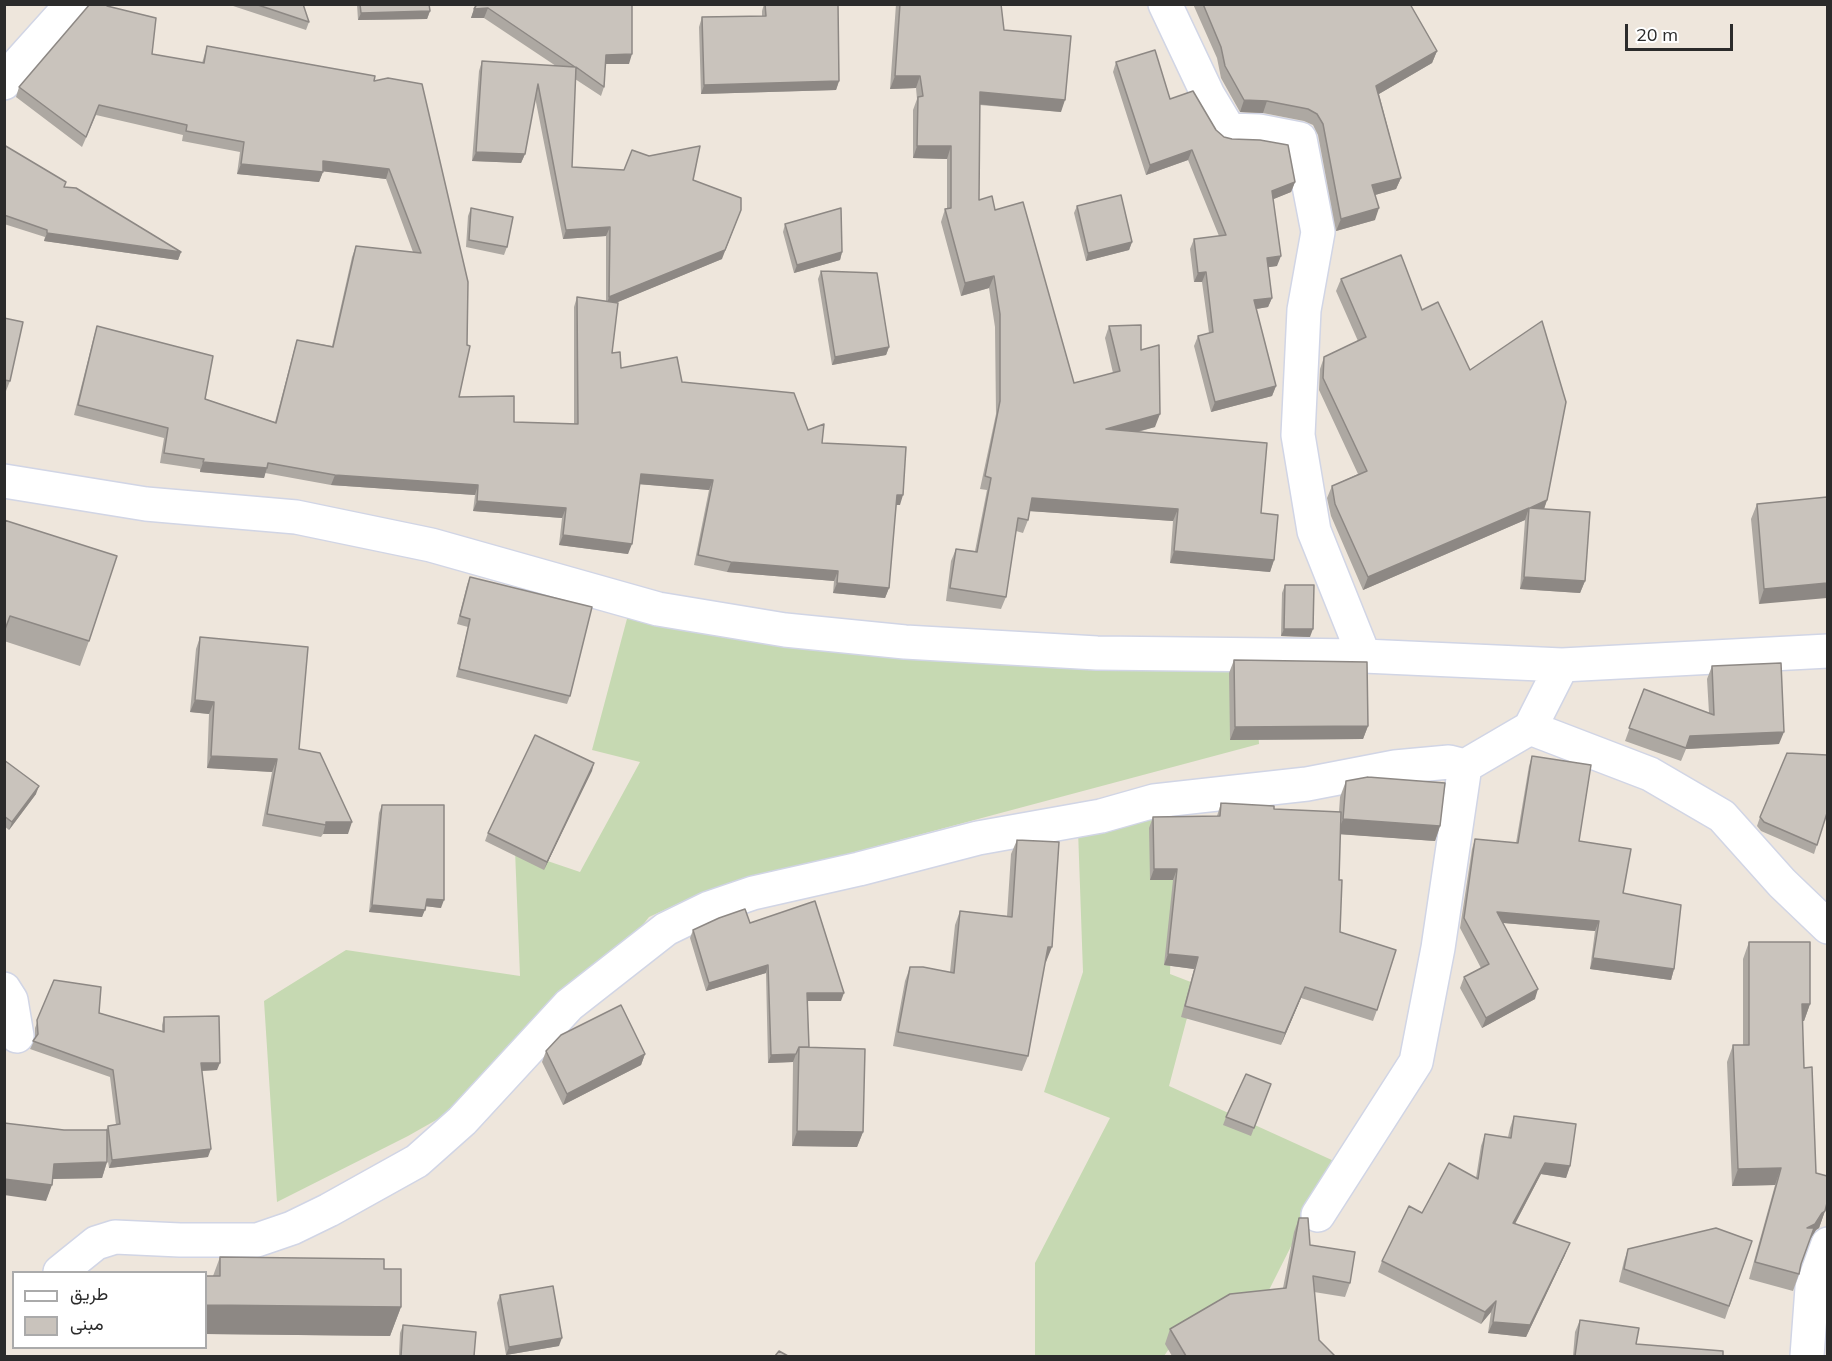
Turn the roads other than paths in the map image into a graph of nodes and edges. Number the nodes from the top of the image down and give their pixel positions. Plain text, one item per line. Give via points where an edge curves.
1 (72, 4) edge
2 (1166, 4) edge
3 (4, 83) edge
4 (4, 481) edge
5 (1827, 651) edge
6 (1364, 656) junction
7 (1562, 665) junction
8 (1530, 728) junction
9 (1465, 766) junction
10 (1827, 927) edge
11 (4, 989) edge
12 (17, 1036) dead end
13 (1318, 1215) dead end
14 (1827, 1244) edge
15 (61, 1271) edge
16 (1807, 1356) edge

1 - 3 street
2 - 6 street via 1208,95 1229,130 1300,139 1318,232 1304,310 1299,435 1314,531
4 - 6 street via 146,504 296,517 431,545 657,609 785,630 905,642 1097,653
5 - 7 street
6 - 7 street
7 - 8 street
8 - 9 street
8 - 10 street via 1650,774 1722,816
9 - 13 street via 1438,948 1416,1062
9 - 15 street via 1449,762 1395,767 1306,784 1154,801 753,892 666,929 569,1005 462,1120 417,1161 329,1210 257,1239 115,1237 96,1243
11 - 12 street via 12,999
14 - 16 street via 1812,1288

